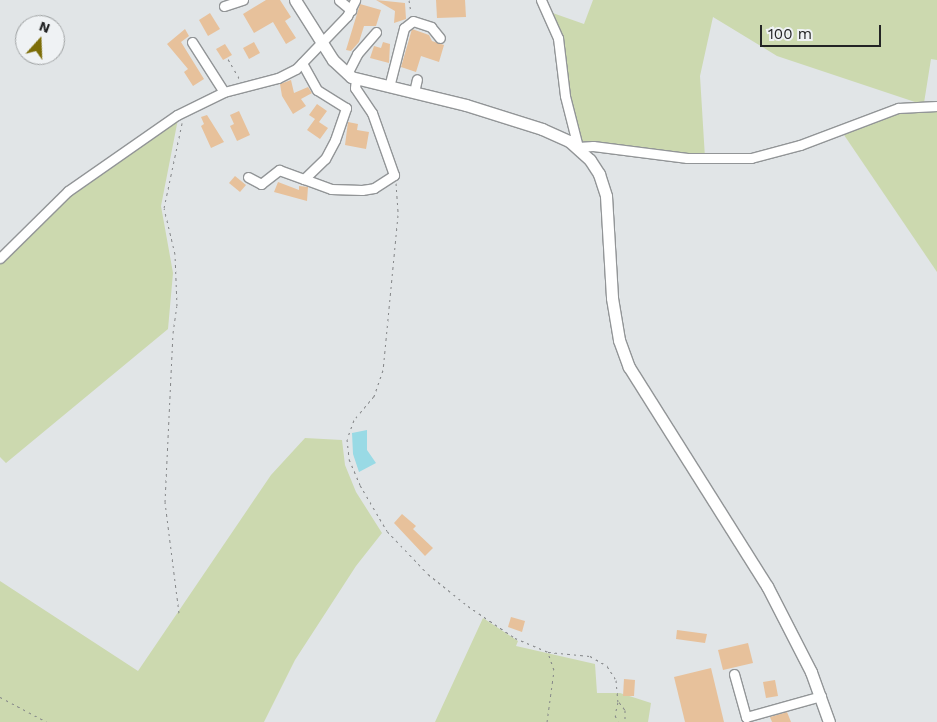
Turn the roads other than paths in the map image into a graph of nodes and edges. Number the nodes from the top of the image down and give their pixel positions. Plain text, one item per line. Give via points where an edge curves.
1 (243, 0) edge
2 (294, 0) edge
3 (339, 0) edge
4 (356, 0) edge
5 (541, 0) edge
6 (224, 6) dead end
7 (351, 10) junction
8 (376, 32) dead end
9 (440, 38) dead end
10 (192, 42) dead end
11 (321, 44) junction
12 (302, 63) junction
13 (351, 76) junction
14 (417, 79) dead end
15 (389, 87) junction
16 (224, 92) junction
17 (414, 92) junction
18 (937, 106) edge
19 (578, 147) junction
20 (248, 178) dead end
21 (304, 179) junction
22 (0, 258) edge
23 (734, 674) dead end
24 (821, 696) junction
25 (829, 722) edge

1 - 6 street
2 - 11 main road
3 - 7 street
4 - 7 street
5 - 19 street via 558,38 565,96
7 - 11 street
8 - 13 street via 357,54
9 - 15 street via 431,27 414,21 404,28
10 - 16 street
11 - 12 street
11 - 13 main road
12 - 16 street via 278,78
12 - 21 street via 317,90 346,108 325,159
13 - 15 main road
13 - 21 street via 372,113 394,175 374,188 362,190 331,189
14 - 17 street
15 - 17 main road
16 - 22 street via 185,110 68,191
17 - 19 main road via 542,129
18 - 19 street via 898,108 800,145 751,158 687,158 593,146
19 - 24 main road via 599,174 606,196 612,298 619,340 629,367 746,549 788,624
20 - 21 street via 261,184 278,170
23 - 24 street via 746,718
24 - 25 main road

